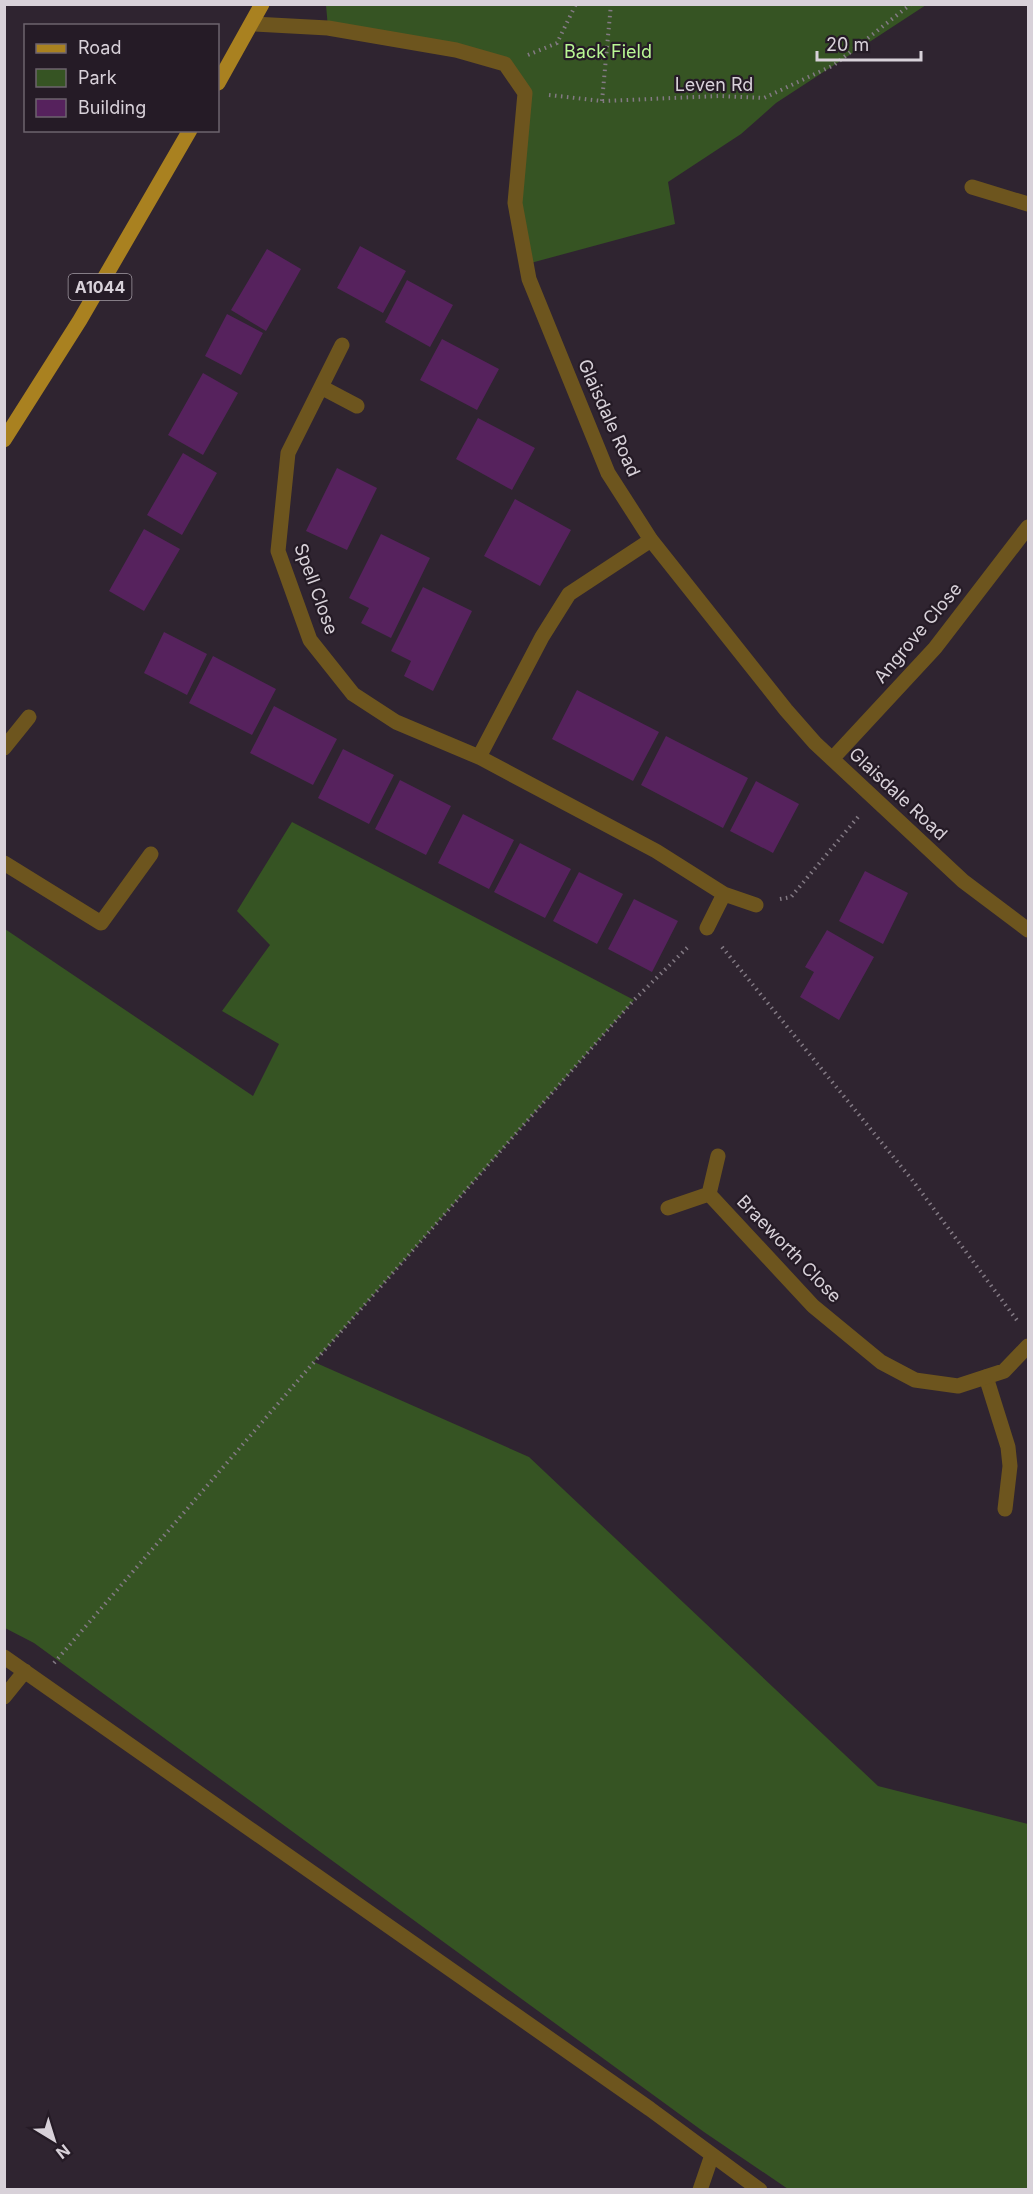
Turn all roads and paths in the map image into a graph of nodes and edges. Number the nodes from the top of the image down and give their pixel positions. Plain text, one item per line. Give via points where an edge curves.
1 (262, 4) edge
2 (576, 4) edge
3 (611, 4) edge
4 (911, 4) edge
5 (252, 24) junction
6 (505, 64) junction
7 (219, 81) edge
8 (525, 93) junction
9 (602, 101) junction
10 (189, 132) edge
11 (972, 187) dead end
12 (1029, 204) edge
13 (342, 345) dead end
14 (321, 387) junction
15 (357, 406) dead end
16 (4, 440) edge
17 (1029, 527) edge
18 (651, 540) junction
19 (29, 717) dead end
20 (4, 748) edge
21 (479, 757) junction
22 (832, 759) junction
23 (874, 798) junction
24 (151, 854) dead end
25 (4, 863) edge
26 (724, 894) junction
27 (756, 905) joint
28 (707, 928) junction
29 (1029, 930) edge
30 (718, 1156) dead end
31 (709, 1194) junction
32 (668, 1208) dead end
33 (1022, 1326) dead end
34 (1029, 1346) edge
35 (986, 1377) junction
36 (1005, 1509) dead end
37 (4, 1657) edge
38 (25, 1671) junction
39 (38, 1681) junction
40 (4, 1697) edge
41 (712, 2155) junction
42 (700, 2190) edge
43 (760, 2190) edge

1 - 5 main road
2 - 6 path via 557,43
3 - 9 path
4 - 9 path, Leven Rd via 834,65 764,98
5 - 6 street via 328,28 456,50
5 - 7 main road
6 - 8 street
8 - 9 path, Leven Rd
8 - 18 street, Glaisdale Road via 515,203 529,279 608,473
10 - 16 main road, A1044 via 80,320
11 - 12 street
13 - 14 street, Spell Close
14 - 15 street
14 - 21 street, Spell Close via 288,453 278,551 310,640 353,694 396,722
17 - 22 street, Angrove Close via 934,648
18 - 21 street via 569,594
18 - 22 street, Glaisdale Road via 786,710
19 - 20 street
21 - 26 street, Spell Close via 656,851
22 - 23 street, Glaisdale Road
23 - 27 path via 791,897
23 - 29 street, Glaisdale Road via 963,881
24 - 25 street via 100,924
26 - 27 street, Spell Close
26 - 28 street
28 - 33 path via 913,1182
28 - 39 path via 618,1018
30 - 31 street, Braeworth Close
31 - 32 street, Braeworth Close
31 - 35 street, Braeworth Close via 813,1306 881,1362 915,1380 958,1386
34 - 35 street, Braeworth Close via 1004,1371
35 - 36 street via 1008,1448
37 - 38 street
38 - 39 street
38 - 40 street
39 - 41 street
41 - 42 street
41 - 43 street

